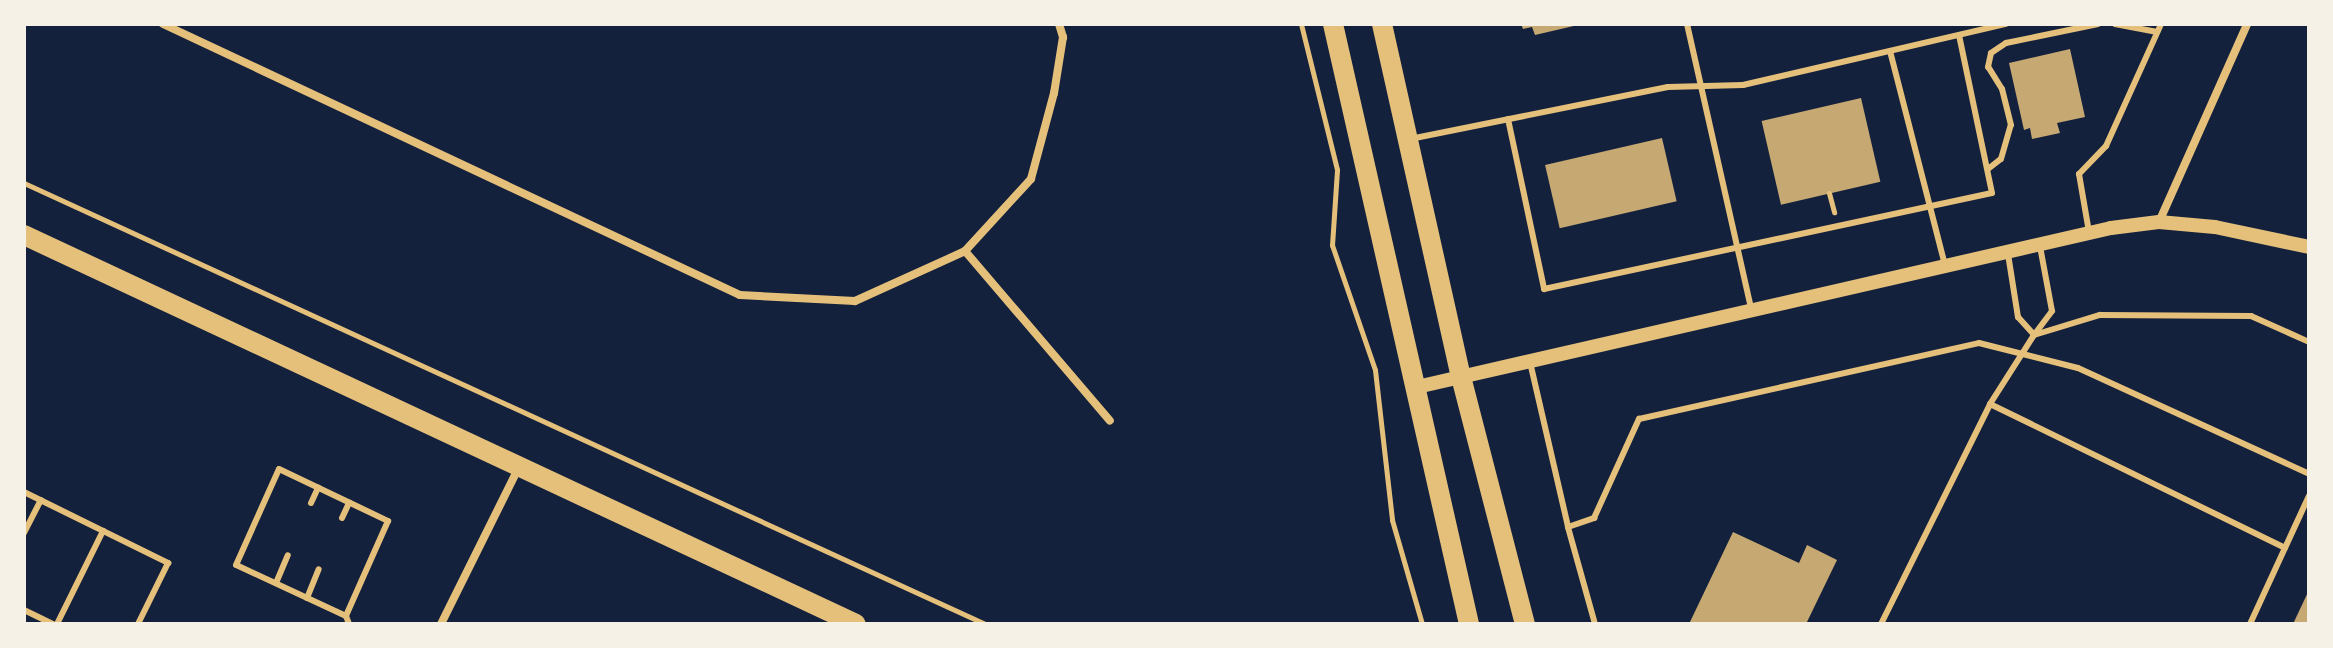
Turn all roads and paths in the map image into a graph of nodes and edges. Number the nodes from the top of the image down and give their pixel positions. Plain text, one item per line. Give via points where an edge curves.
1 (163, 24) edge
2 (1059, 24) edge
3 (1301, 24) edge
4 (1333, 24) edge
5 (1382, 24) edge
6 (1687, 24) edge
7 (2006, 24) edge
8 (2098, 24) edge
9 (2115, 24) edge
10 (2161, 24) edge
11 (2247, 24) edge
12 (2157, 32) junction
13 (1959, 35) junction
14 (1890, 51) junction
15 (1702, 88) junction
16 (1508, 119) junction
17 (1409, 139) junction
18 (1988, 169) junction
19 (24, 183) edge
20 (1931, 206) junction
21 (2159, 222) junction
22 (2089, 232) junction
23 (24, 235) edge
24 (2039, 243) junction
25 (1739, 247) junction
26 (2309, 247) edge
27 (2007, 250) junction
28 (965, 251) junction
29 (1945, 265) junction
30 (1751, 308) junction
31 (2034, 335) junction
32 (2309, 342) edge
33 (2021, 352) junction
34 (1529, 358) junction
35 (1460, 373) junction
36 (1417, 387) junction
37 (1990, 404) junction
38 (1110, 421) dead end
39 (519, 466) junction
40 (2309, 474) edge
41 (318, 488) junction
42 (24, 492) edge
43 (2309, 496) edge
44 (41, 500) junction
45 (311, 503) dead end
46 (349, 503) junction
47 (342, 518) dead end
48 (1568, 527) junction
49 (103, 531) junction
50 (24, 533) edge
51 (2285, 548) junction
52 (288, 555) dead end
53 (319, 569) dead end
54 (276, 583) junction
55 (307, 598) junction
56 (24, 610) edge
57 (346, 616) junction
58 (55, 624) edge
59 (138, 624) edge
60 (349, 624) edge
61 (441, 624) edge
62 (856, 624) edge
63 (985, 624) edge
64 (1422, 624) edge
65 (1469, 624) edge
66 (1525, 624) edge
67 (1595, 624) edge
68 (1881, 624) edge
69 (2250, 624) edge

1 - 28 street via 740,295 855,301
2 - 28 street via 1063,37 1054,93 1031,179
3 - 64 path via 1337,170 1332,245 1375,370 1392,520
4 - 36 main road
5 - 17 main road
6 - 15 lane
7 - 13 lane
8 - 18 lane via 2006,43 1991,53 1988,67 2002,89 2011,125 2001,159
9 - 12 lane
10 - 12 lane
11 - 21 street
12 - 22 lane via 2106,146 2079,174
13 - 14 lane
13 - 18 lane
14 - 15 lane via 1743,85
14 - 20 lane
15 - 16 lane via 1668,87
15 - 25 lane
16 - 17 lane
16 - 25 lane via 1544,289
17 - 35 main road
18 - 20 lane via 1992,193
19 - 63 path
20 - 25 lane
20 - 29 lane
21 - 22 street
21 - 26 street via 2253,232
22 - 24 street
23 - 39 main road
24 - 27 street
24 - 31 lane via 2052,311
25 - 30 lane
27 - 29 street
27 - 31 lane via 2018,317
28 - 38 street
29 - 30 street
30 - 34 street
31 - 32 lane via 2100,315 2251,316
31 - 33 lane
33 - 37 lane
33 - 40 lane via 2078,368
33 - 48 lane via 1979,343 1639,419 1594,518
34 - 35 street
34 - 48 lane
35 - 36 street
35 - 66 main road
36 - 65 main road
37 - 51 lane
37 - 68 lane
39 - 61 street
39 - 62 main road
41 - 45 lane
41 - 46 lane
41 - 54 lane via 279,469 236,565
42 - 44 lane
43 - 51 lane
44 - 49 lane
44 - 50 lane
46 - 47 lane
46 - 57 lane via 388,521
48 - 67 lane
49 - 58 lane
49 - 59 lane via 168,563
51 - 69 lane
52 - 54 lane
53 - 55 lane
54 - 55 lane
55 - 57 lane
56 - 58 lane
57 - 60 lane

